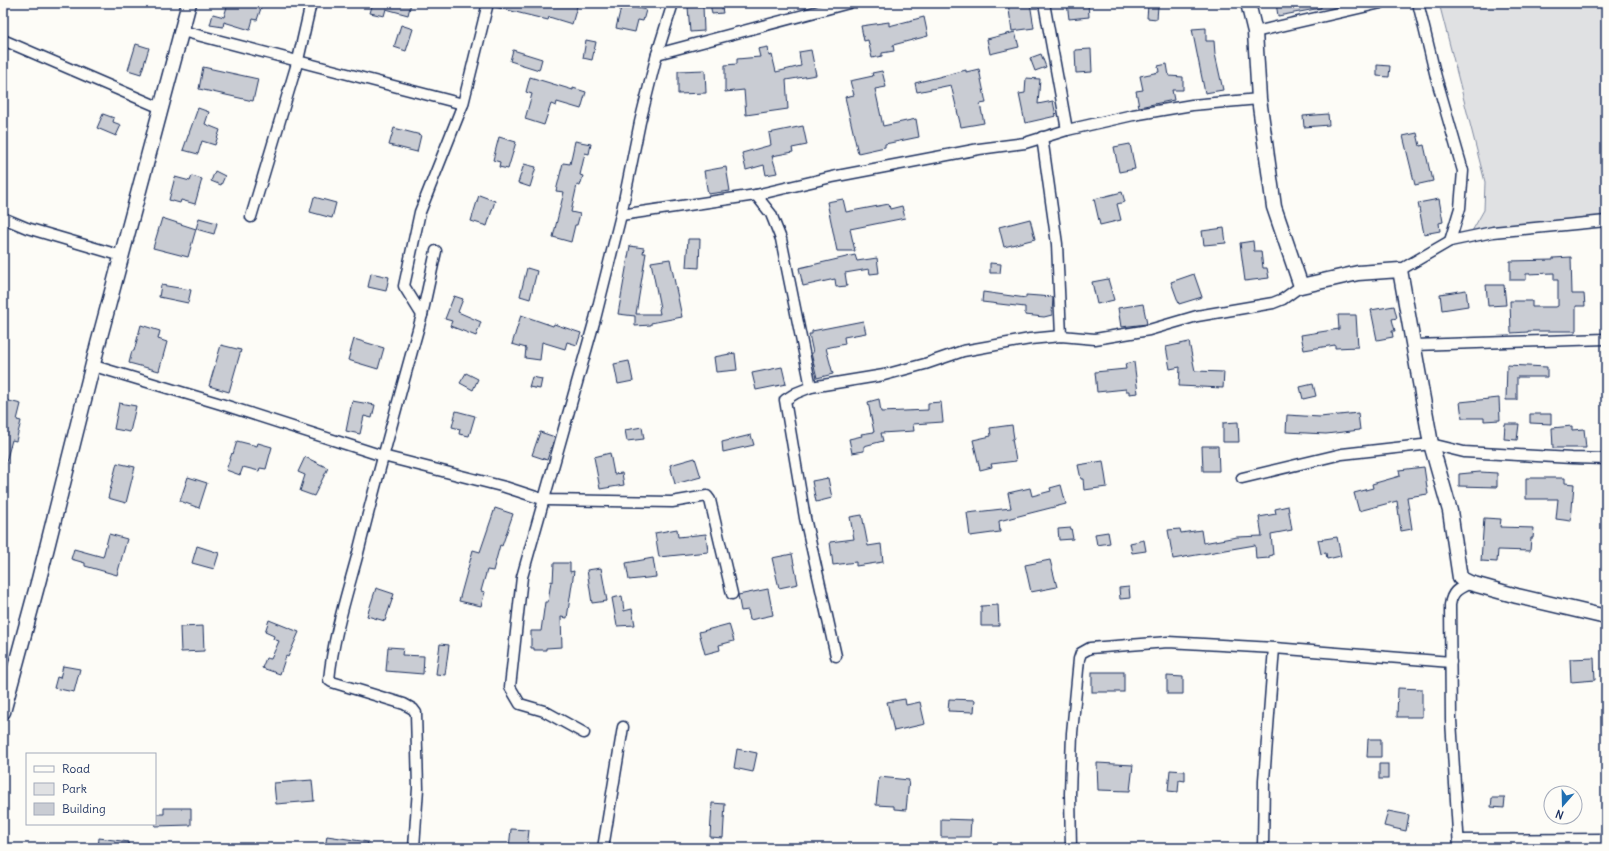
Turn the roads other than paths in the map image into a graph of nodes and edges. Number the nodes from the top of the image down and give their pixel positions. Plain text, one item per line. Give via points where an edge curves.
1 (189, 3) edge
2 (311, 3) edge
3 (488, 3) edge
4 (673, 3) edge
5 (849, 3) edge
6 (1044, 3) edge
7 (1248, 3) edge
8 (1381, 3) edge
9 (1418, 3) edge
10 (182, 31) junction
11 (1255, 32) junction
12 (3, 40) edge
13 (657, 54) junction
14 (298, 60) junction
15 (1259, 99) junction
16 (463, 104) junction
17 (161, 108) junction
18 (1067, 130) junction
19 (1042, 137) junction
20 (756, 195) junction
21 (621, 215) junction
22 (251, 217) dead end
23 (3, 218) edge
24 (1606, 221) edge
25 (1450, 241) junction
26 (436, 251) dead end
27 (122, 256) junction
28 (1400, 270) junction
29 (1301, 286) junction
30 (422, 315) junction
31 (1061, 336) junction
32 (1606, 339) edge
33 (1414, 345) junction
34 (94, 366) junction
35 (811, 387) junction
36 (1431, 444) junction
37 (383, 456) junction
38 (1606, 459) edge
39 (1242, 478) dead end
40 (545, 500) junction
41 (1470, 583) junction
42 (732, 594) dead end
43 (1606, 617) edge
44 (1274, 648) junction
45 (836, 656) dead end
46 (1451, 662) junction
47 (3, 712) edge
48 (623, 727) dead end
49 (584, 733) dead end
50 (1606, 839) edge
51 (1459, 844) edge
52 (414, 848) edge
53 (603, 848) edge
54 (1072, 848) edge
55 (1263, 848) edge

1 - 10 main road
2 - 14 street
3 - 16 street
4 - 13 street
5 - 13 street
6 - 18 street
7 - 11 main road
8 - 11 street
9 - 25 street via 1463,171 1460,208
10 - 14 street
10 - 17 main road
11 - 15 main road
12 - 17 street
13 - 21 street
14 - 16 street
14 - 22 street
15 - 18 street via 1192,105
15 - 29 main road via 1274,207
16 - 30 street via 420,212 404,286
17 - 27 main road
18 - 19 street
19 - 20 street via 1025,143 979,148 832,177
19 - 31 street via 1057,244
20 - 21 street
20 - 35 street via 771,214 781,239
21 - 40 street
23 - 27 street via 27,228
24 - 25 street via 1493,232
25 - 28 street
26 - 30 street
27 - 34 main road
28 - 29 main road via 1358,273
28 - 33 main road
29 - 31 street via 1273,303 1197,316 1149,330 1095,339
30 - 37 street
31 - 35 street via 963,351 884,375
32 - 33 street
33 - 36 main road
34 - 37 street
34 - 47 main road
35 - 45 street via 784,400 805,518
36 - 38 street via 1464,452
36 - 39 street via 1342,454
36 - 41 main road via 1450,511 1460,578
37 - 40 street via 505,486
37 - 52 street via 340,620 329,680 404,704 413,708 416,713 418,788
40 - 42 street via 672,502 707,496
40 - 49 street via 522,576 510,687 520,704 544,711
41 - 43 main road
41 - 46 street via 1455,590 1452,595
44 - 46 street
44 - 54 street via 1168,642 1100,646 1081,653 1072,733
44 - 55 street via 1264,780
46 - 51 street via 1451,720
48 - 53 street
50 - 51 street

